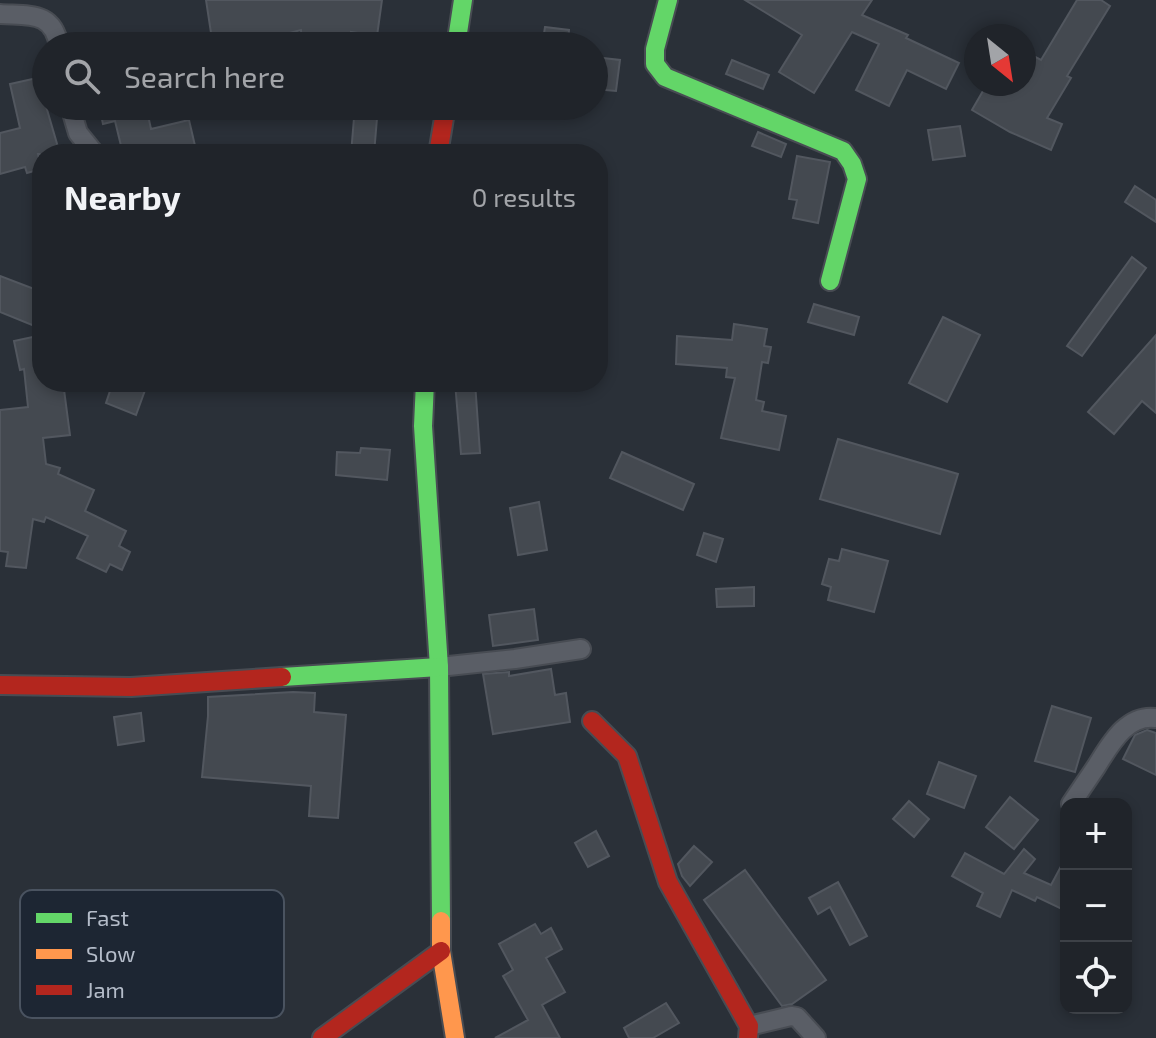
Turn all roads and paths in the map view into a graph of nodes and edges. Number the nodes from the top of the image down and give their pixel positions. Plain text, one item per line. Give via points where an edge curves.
1 (463, 0) edge
2 (668, 0) edge
3 (0, 14) edge
4 (56, 32) edge
5 (458, 32) edge
6 (74, 120) edge
7 (444, 120) edge
8 (87, 144) edge
9 (440, 144) edge
10 (830, 281) dead end
11 (425, 392) edge
12 (581, 649) dead end
13 (439, 667) junction
14 (0, 685) edge
15 (1156, 718) edge
16 (592, 721) dead end
17 (1075, 798) edge
18 (441, 951) junction
19 (749, 1032) edge
20 (322, 1038) edge
21 (455, 1038) edge
22 (816, 1038) edge

1 - 5 street
2 - 10 street via 655,49 655,64 665,77 843,151 852,164 857,179
3 - 4 street via 32,16 51,23
6 - 8 street
7 - 9 street
11 - 13 street
12 - 13 street
13 - 14 street via 131,687
13 - 18 street
15 - 17 street via 1131,723 1118,733
16 - 19 street via 627,756 668,882
18 - 20 street
18 - 21 street
19 - 22 street via 791,1016

